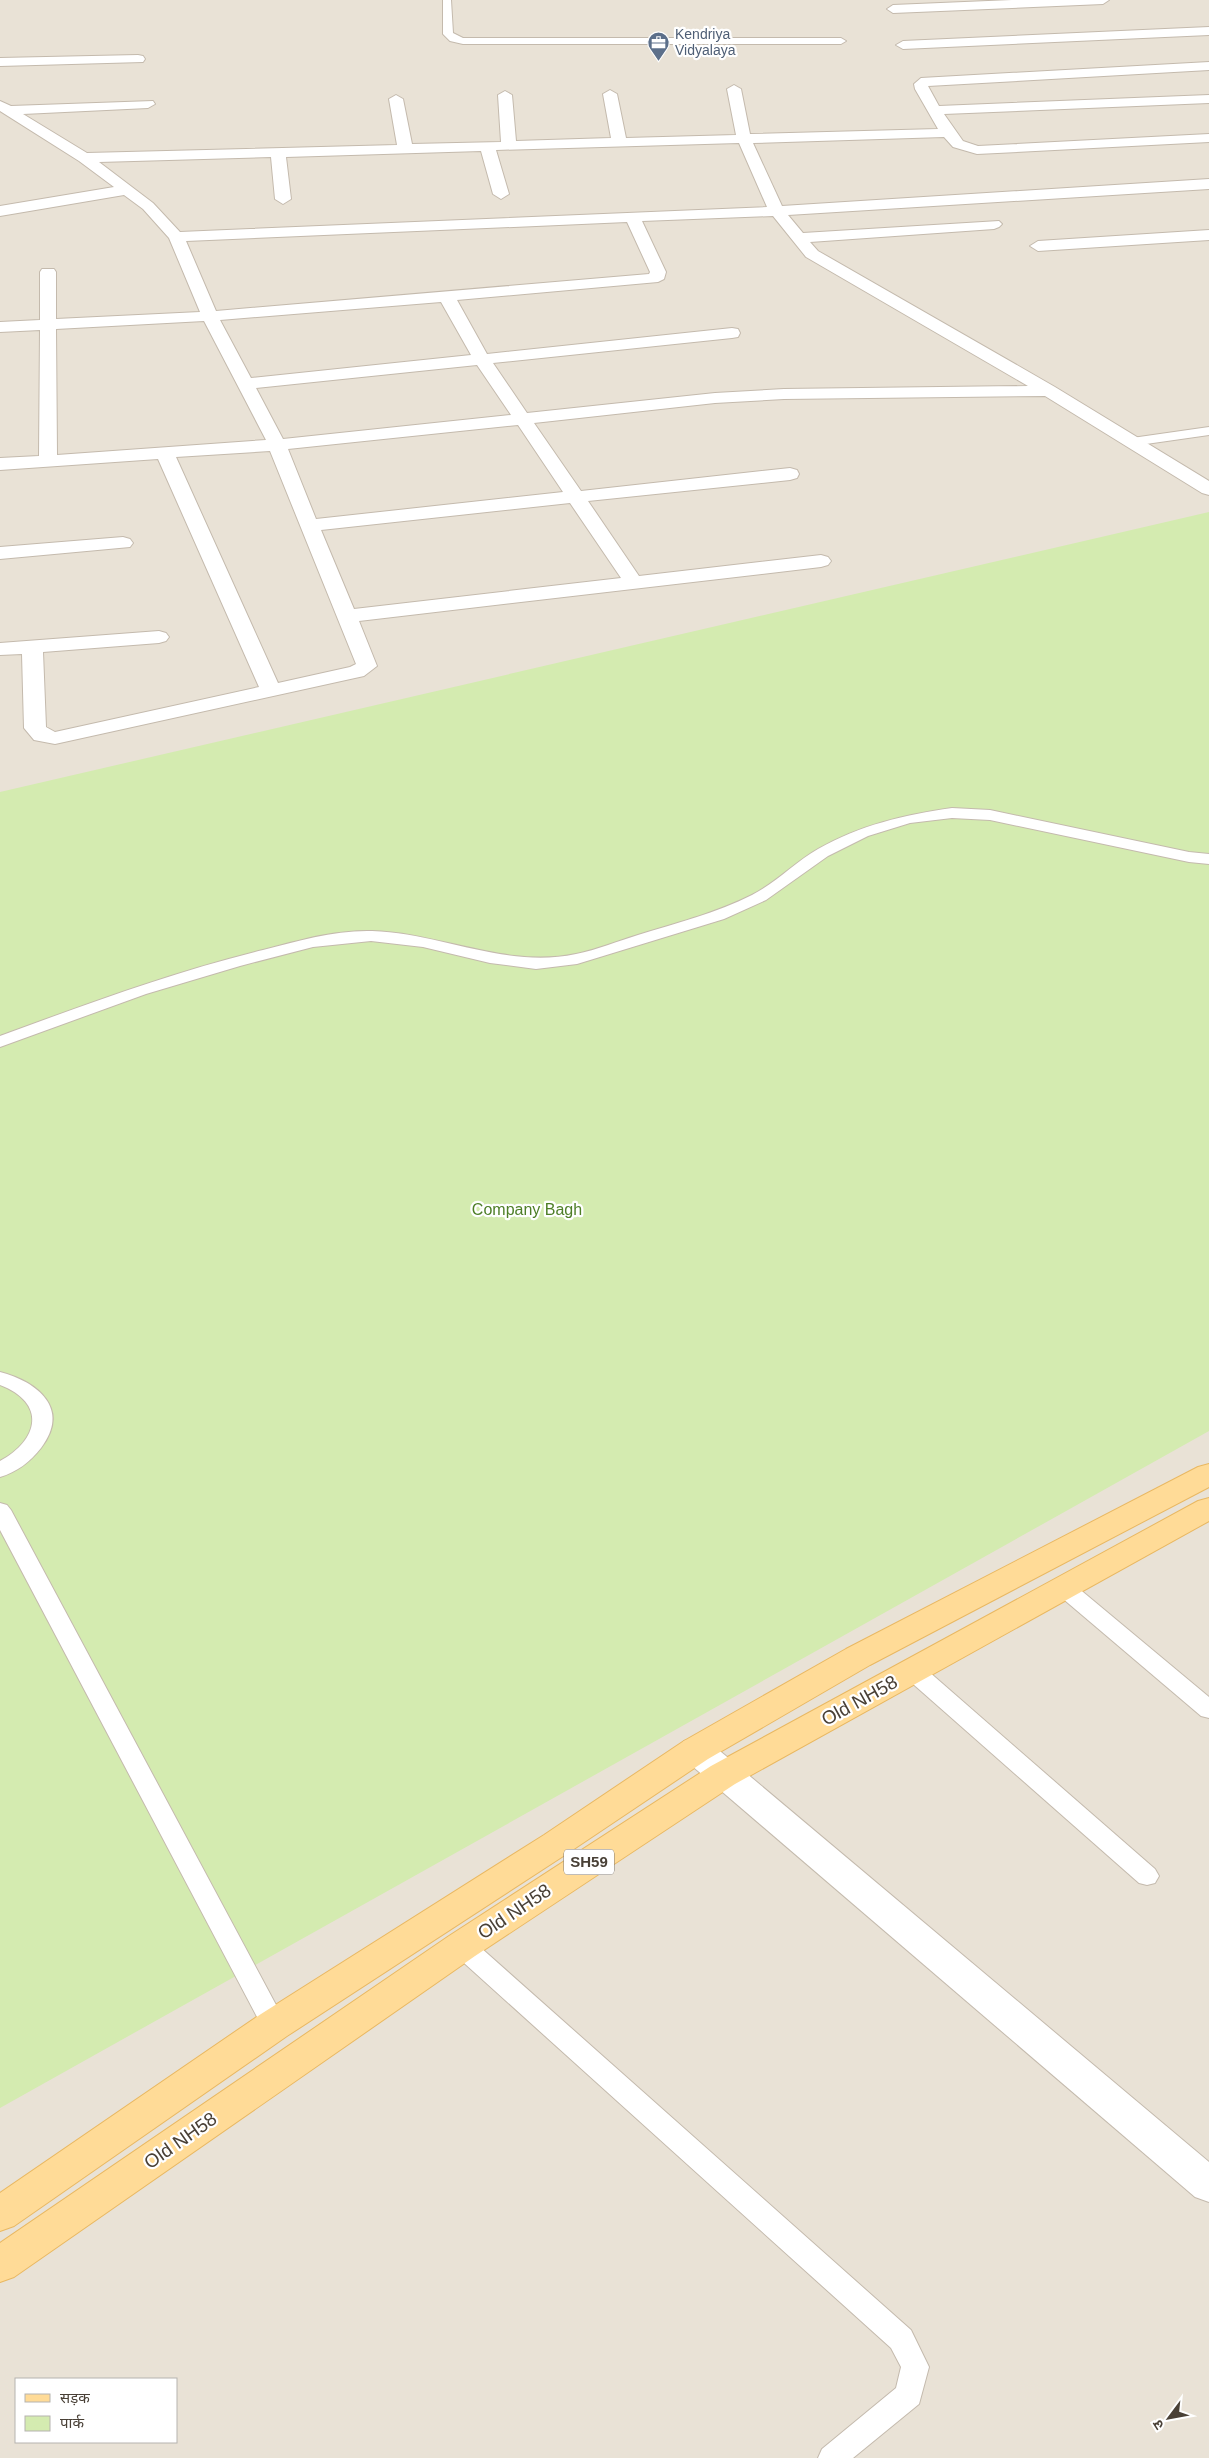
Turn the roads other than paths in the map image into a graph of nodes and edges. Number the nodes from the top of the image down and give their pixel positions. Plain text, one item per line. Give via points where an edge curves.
1 (447, 0) edge
2 (1102, 0) edge
3 (892, 9) dead end
4 (1209, 31) edge
5 (841, 41) dead end
6 (903, 45) dead end
7 (138, 59) dead end
8 (0, 62) edge
9 (1209, 66) edge
10 (734, 89) dead end
11 (610, 94) dead end
12 (505, 95) dead end
13 (396, 99) dead end
14 (1209, 99) edge
15 (148, 104) dead end
16 (4, 107) edge
17 (935, 110) junction
18 (948, 133) junction
19 (1209, 138) edge
20 (744, 139) junction
21 (619, 141) junction
22 (509, 144) junction
23 (487, 145) junction
24 (405, 148) junction
25 (278, 152) junction
26 (84, 158) junction
27 (1209, 184) edge
28 (126, 190) junction
29 (501, 194) dead end
30 (283, 199) dead end
31 (777, 210) junction
32 (0, 211) edge
33 (633, 218) junction
34 (994, 224) dead end
35 (1209, 235) edge
36 (176, 237) junction
37 (798, 238) junction
38 (1038, 246) dead end
39 (48, 272) dead end
40 (447, 298) junction
41 (210, 316) junction
42 (48, 325) junction
43 (0, 327) edge
44 (732, 333) dead end
45 (482, 360) junction
46 (246, 384) junction
47 (1049, 391) junction
48 (523, 418) junction
49 (1209, 431) edge
50 (1132, 442) junction
51 (277, 445) junction
52 (165, 454) junction
53 (48, 462) junction
54 (0, 464) edge
55 (790, 474) dead end
56 (1209, 489) edge
57 (576, 497) junction
58 (310, 525) junction
59 (123, 543) dead end
60 (0, 553) edge
61 (821, 561) dead end
62 (635, 584) junction
63 (346, 616) junction
64 (159, 637) dead end
65 (32, 646) junction
66 (0, 648) edge
67 (272, 692) junction
68 (1209, 858) edge
69 (0, 1042) edge
70 (0, 1378) edge
71 (0, 1470) edge
72 (1209, 1474) edge
73 (1209, 1508) edge
74 (0, 1510) edge
75 (1063, 1588) junction
76 (912, 1670) junction
77 (1209, 1710) edge
78 (696, 1750) junction
79 (723, 1775) junction
80 (1147, 1876) dead end
81 (480, 1893) junction
82 (505, 1918) junction
83 (462, 1946) junction
84 (274, 2025) junction
85 (1209, 2185) edge
86 (0, 2214) edge
87 (0, 2265) edge
88 (832, 2458) edge

1 - 5 lane via 448,34 463,41
2 - 3 street
4 - 6 street
7 - 8 street
9 - 17 street via 926,81 920,84
10 - 20 street
11 - 21 street
12 - 22 street
13 - 24 street
14 - 17 street
15 - 16 street
16 - 26 street
17 - 18 street
18 - 19 street via 958,144 978,150
18 - 20 street
20 - 21 street
20 - 31 street
21 - 22 street
22 - 23 street
23 - 24 street
23 - 29 street
24 - 25 street
25 - 26 street
25 - 30 street
26 - 28 street
27 - 31 street
28 - 32 street
28 - 36 street via 154,212
31 - 33 street
31 - 37 street
33 - 36 street
33 - 40 street via 658,272 658,276 652,279
34 - 37 street
35 - 38 street
36 - 41 street
37 - 47 street via 823,263
39 - 42 street
40 - 41 street
40 - 45 street
41 - 42 street
41 - 46 street
42 - 43 street
42 - 53 street
44 - 45 street
45 - 46 street
45 - 48 street
46 - 51 street
47 - 48 street via 748,396
47 - 50 street
48 - 51 street
48 - 57 street
49 - 50 lane
50 - 56 street
51 - 52 street
51 - 58 street
52 - 53 street
52 - 67 street
53 - 54 street
55 - 57 street
57 - 58 street
57 - 62 street
58 - 63 street
59 - 60 street
61 - 62 street
62 - 63 street
63 - 67 street via 366,661 365,670
64 - 65 street
65 - 66 street
65 - 67 street via 35,728 42,735 55,738
68 - 69 lane via 990,815 952,813 908,819 863,833 822,853 760,896 718,916 577,959 536,964 490,958 423,942 371,936 313,942 140,990
70 - 71 lane via 19,1385 36,1398 43,1415 41,1433 29,1451
72 - 78 main road, Old NH58 / SH59 via 858,1657
73 - 75 main road, Old NH58 / SH59
74 - 84 lane
75 - 76 main road, Old NH58 / SH59
75 - 77 lane
76 - 79 main road, Old NH58 / SH59
76 - 80 lane
78 - 79 street
78 - 81 main road, Old NH58 / SH59
79 - 82 main road, Old NH58 / SH59
79 - 85 street
81 - 82 main road
81 - 84 main road, Old NH58 / SH59
82 - 83 main road, Old NH58 / SH59
83 - 87 main road, Old NH58 / SH59
83 - 88 lane via 901,2339 915,2367 909,2395
84 - 86 main road, Old NH58 / SH59

